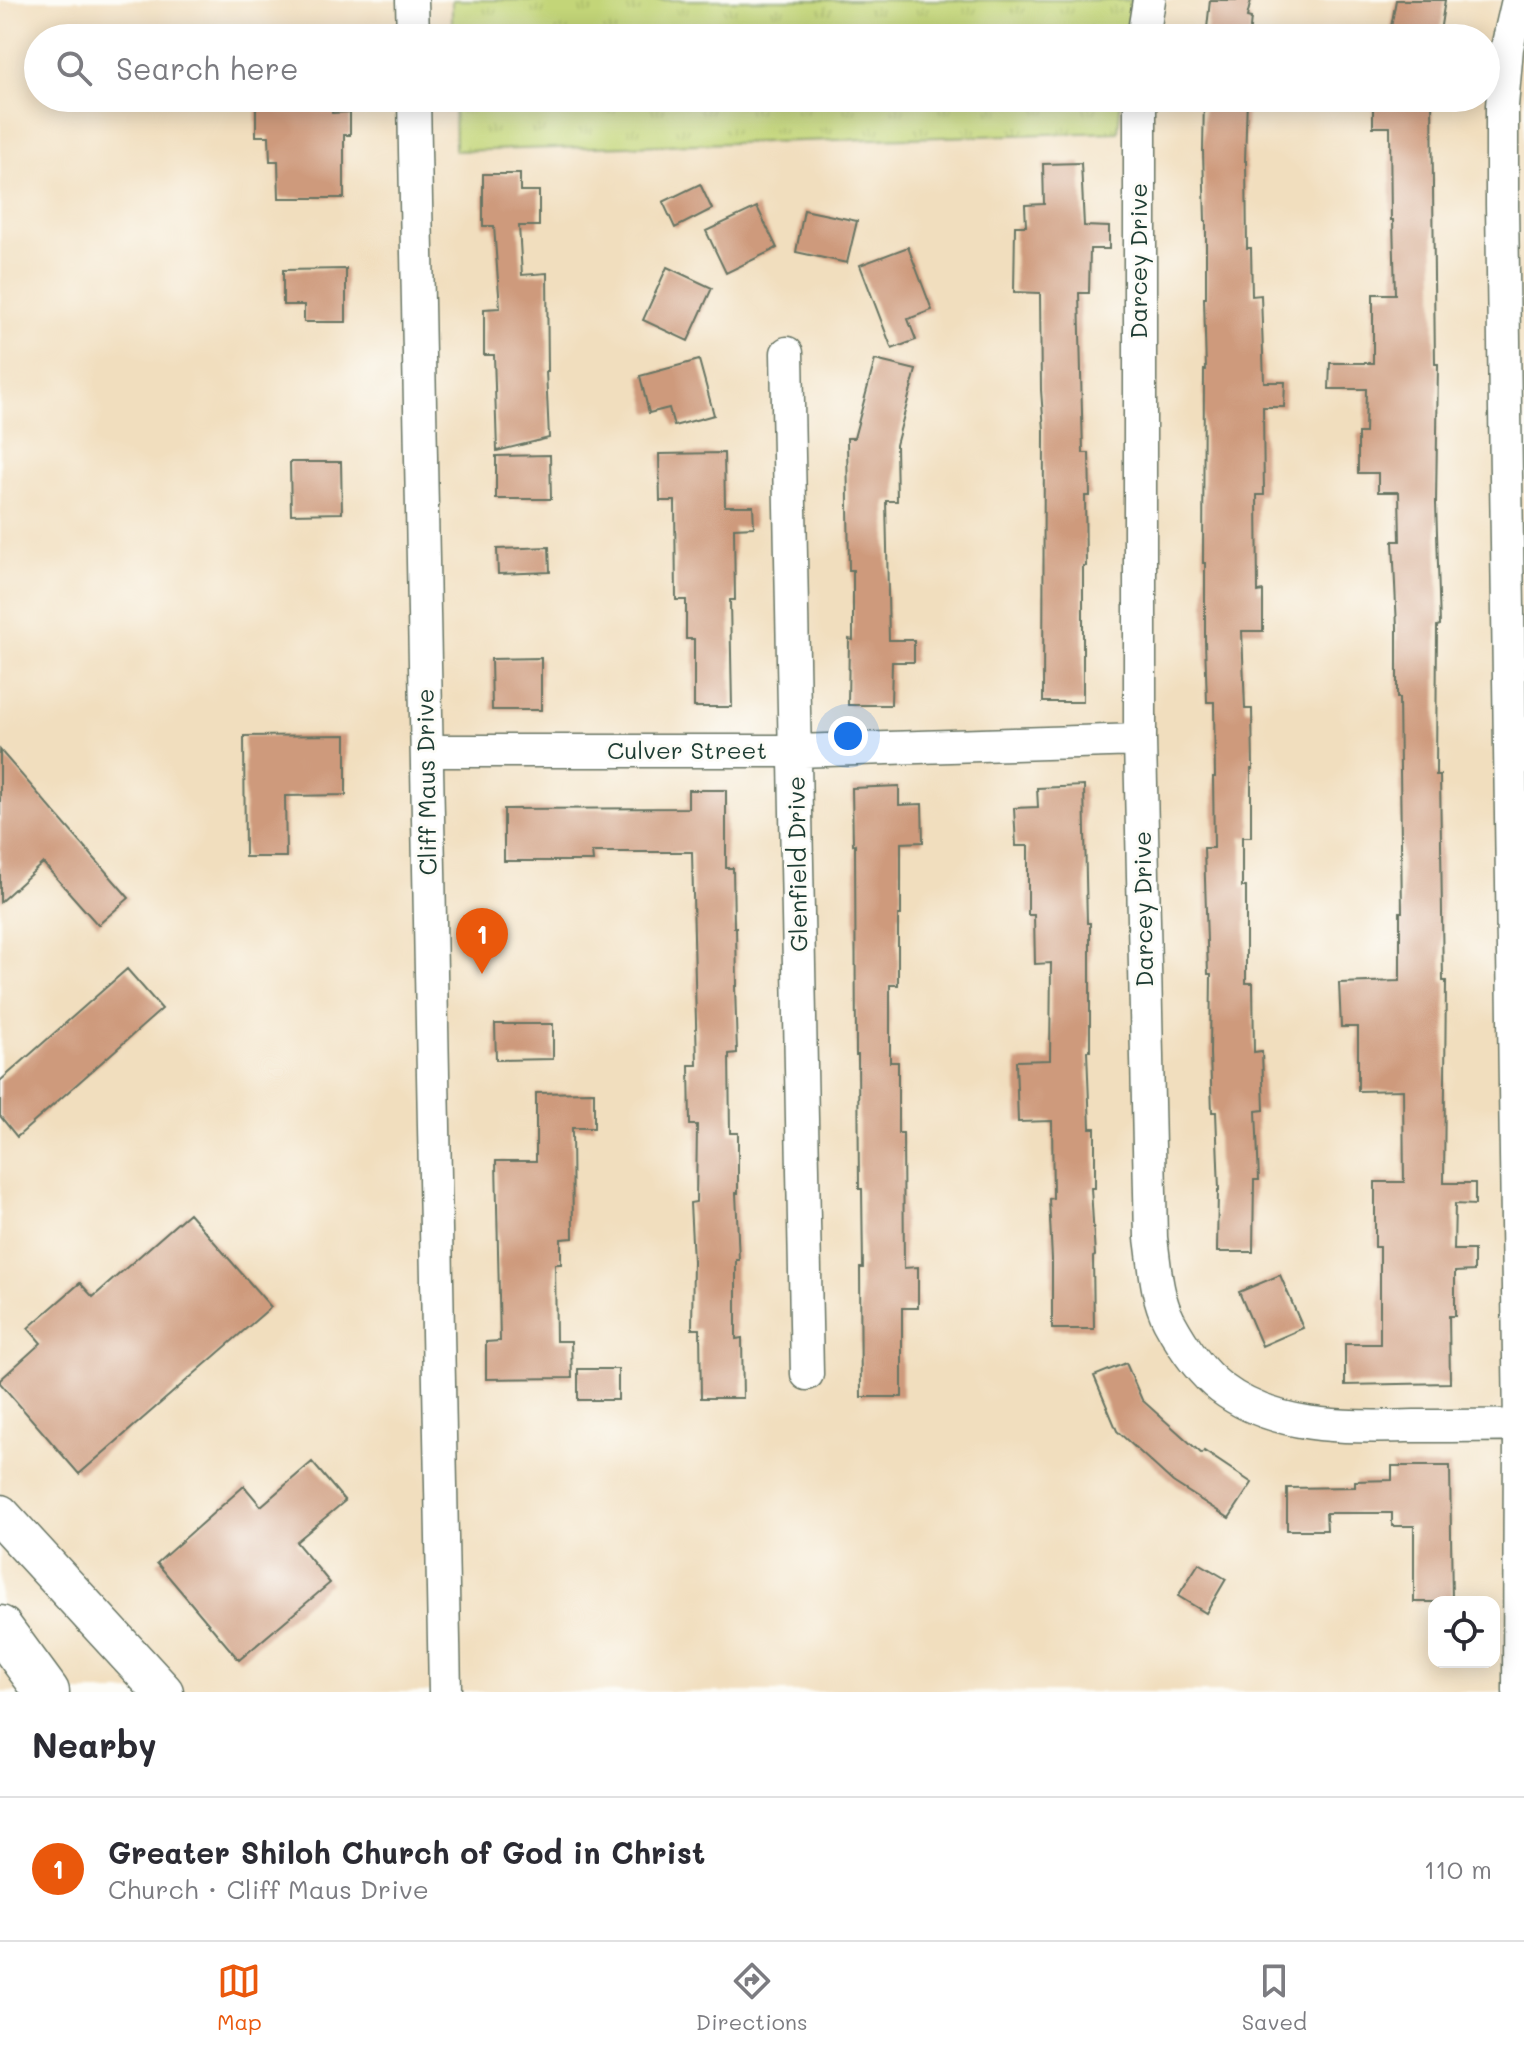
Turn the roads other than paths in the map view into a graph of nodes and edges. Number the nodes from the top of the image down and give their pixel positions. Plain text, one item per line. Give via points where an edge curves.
1 (412, 0) edge
2 (1149, 0) edge
3 (1518, 0) edge
4 (413, 24) edge
5 (1145, 24) edge
6 (414, 112) edge
7 (1140, 112) edge
8 (787, 353) dead end
9 (1140, 740) junction
10 (427, 751) junction
11 (796, 751) junction
12 (807, 1374) dead end
13 (1522, 1425) edge
14 (440, 1467) junction
15 (0, 1515) edge
16 (0, 1628) edge
17 (0, 1674) edge
18 (16, 1692) edge
19 (47, 1692) edge
20 (163, 1692) edge
21 (425, 1692) edge
22 (445, 1692) edge
23 (1519, 1692) edge

1 - 4 street
2 - 5 street
3 - 13 street via 1502,106 1502,205
6 - 10 street, Cliff Maus Drive
7 - 9 street, Darcey Drive
8 - 11 street, Glenfield Drive
9 - 11 street, Culver Street
9 - 13 street, Darcey Drive via 1151,1238 1168,1319 1196,1363 1221,1388 1289,1419 1346,1427
10 - 11 street, Culver Street
10 - 14 street, Cliff Maus Drive
11 - 12 street, Glenfield Drive
13 - 23 street
14 - 21 street, Cliff Maus Drive
14 - 22 street, Cliff Maus Drive
15 - 20 main road
16 - 19 highway
17 - 18 highway

